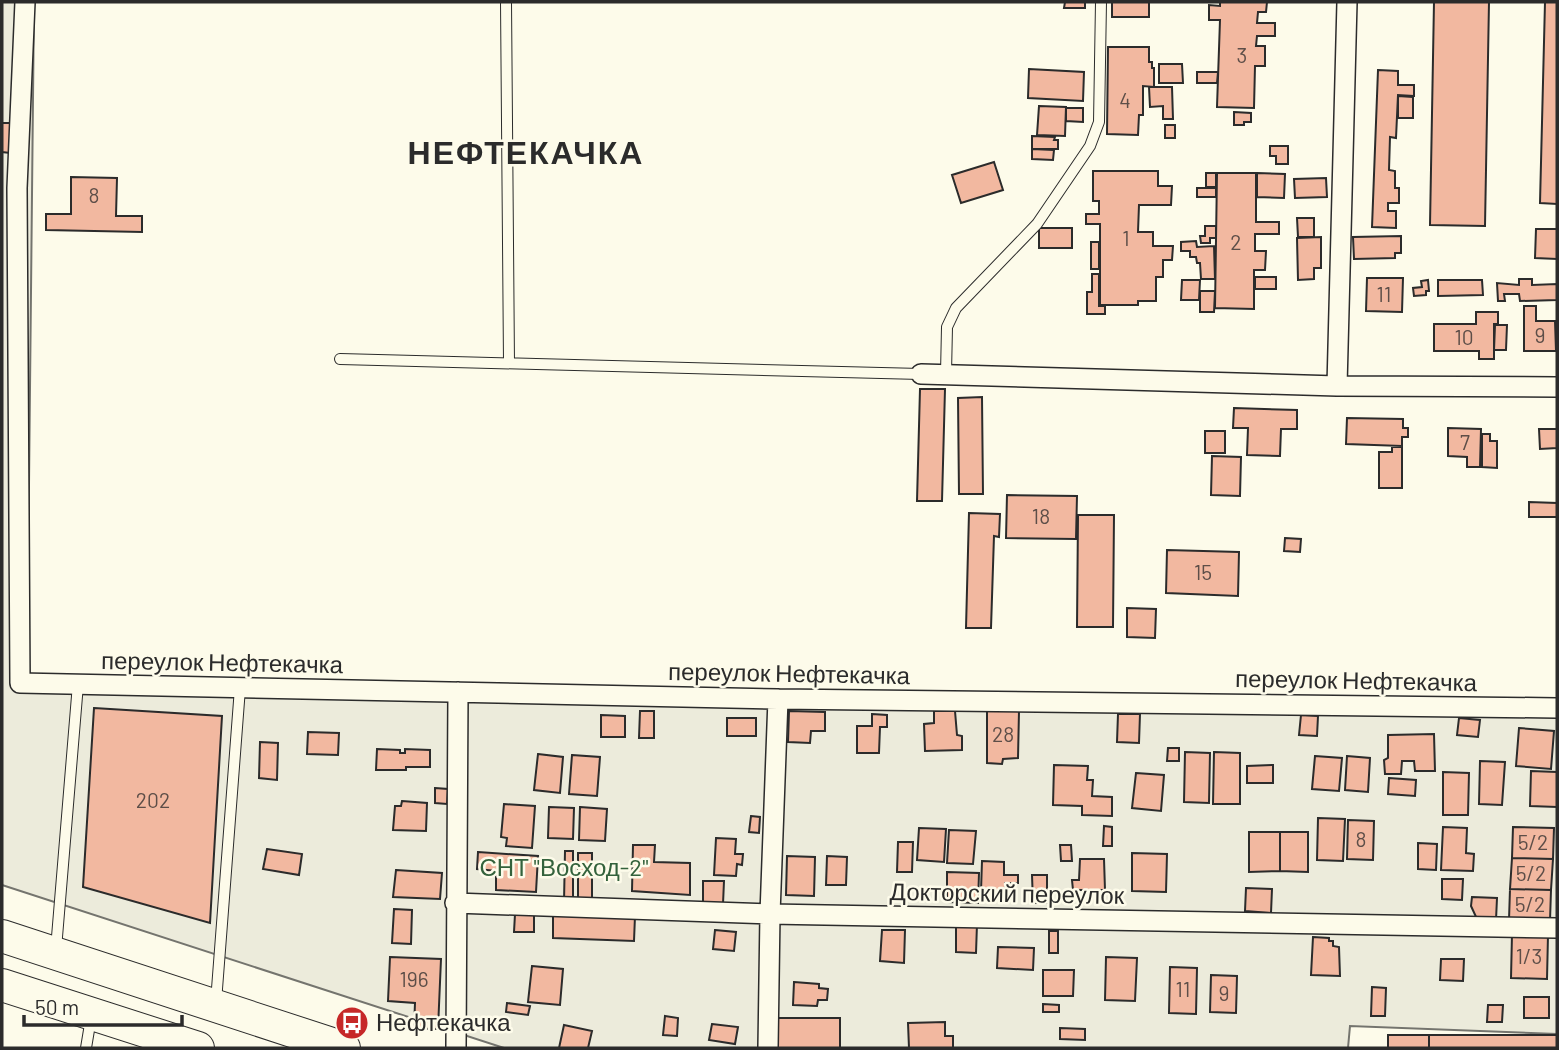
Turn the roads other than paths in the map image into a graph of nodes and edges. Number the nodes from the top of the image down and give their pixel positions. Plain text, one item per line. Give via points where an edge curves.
1 (25, 2) edge
2 (506, 2) edge
3 (1101, 2) edge
4 (1347, 2) edge
5 (9, 188) edge
6 (340, 359) dead end
7 (509, 363) junction
8 (946, 373) junction
9 (921, 374) joint
10 (1337, 386) junction
11 (1557, 387) edge
12 (78, 684) junction
13 (240, 688) junction
14 (458, 692) junction
15 (778, 699) junction
16 (1557, 708) edge
17 (456, 903) junction
18 (770, 914) junction
19 (1557, 928) edge
20 (2, 936) edge
21 (56, 954) junction
22 (2, 985) edge
23 (216, 1006) junction
24 (91, 1014) junction
25 (86, 1048) edge
26 (198, 1048) edge
27 (344, 1048) edge
28 (456, 1048) edge
29 (768, 1048) edge

1 - 5 street
2 - 7 lane
3 - 8 lane via 1099,122 1090,146 1037,224 956,309 947,327
4 - 10 street
5 - 12 street, переулок Нефтекачка via 20,684
6 - 7 lane
7 - 9 lane
8 - 9 street
8 - 10 street
10 - 11 street
12 - 13 street, переулок Нефтекачка
12 - 21 lane
13 - 14 street, переулок Нефтекачка
13 - 23 lane
14 - 15 street, переулок Нефтекачка
14 - 17 street
15 - 16 street, переулок Нефтекачка
15 - 18 street
17 - 18 street, Докторский переулок
17 - 28 street
18 - 19 street, Докторский переулок
18 - 29 street
20 - 21 highway
21 - 23 highway
22 - 24 highway
23 - 27 highway
24 - 25 lane
24 - 26 highway

